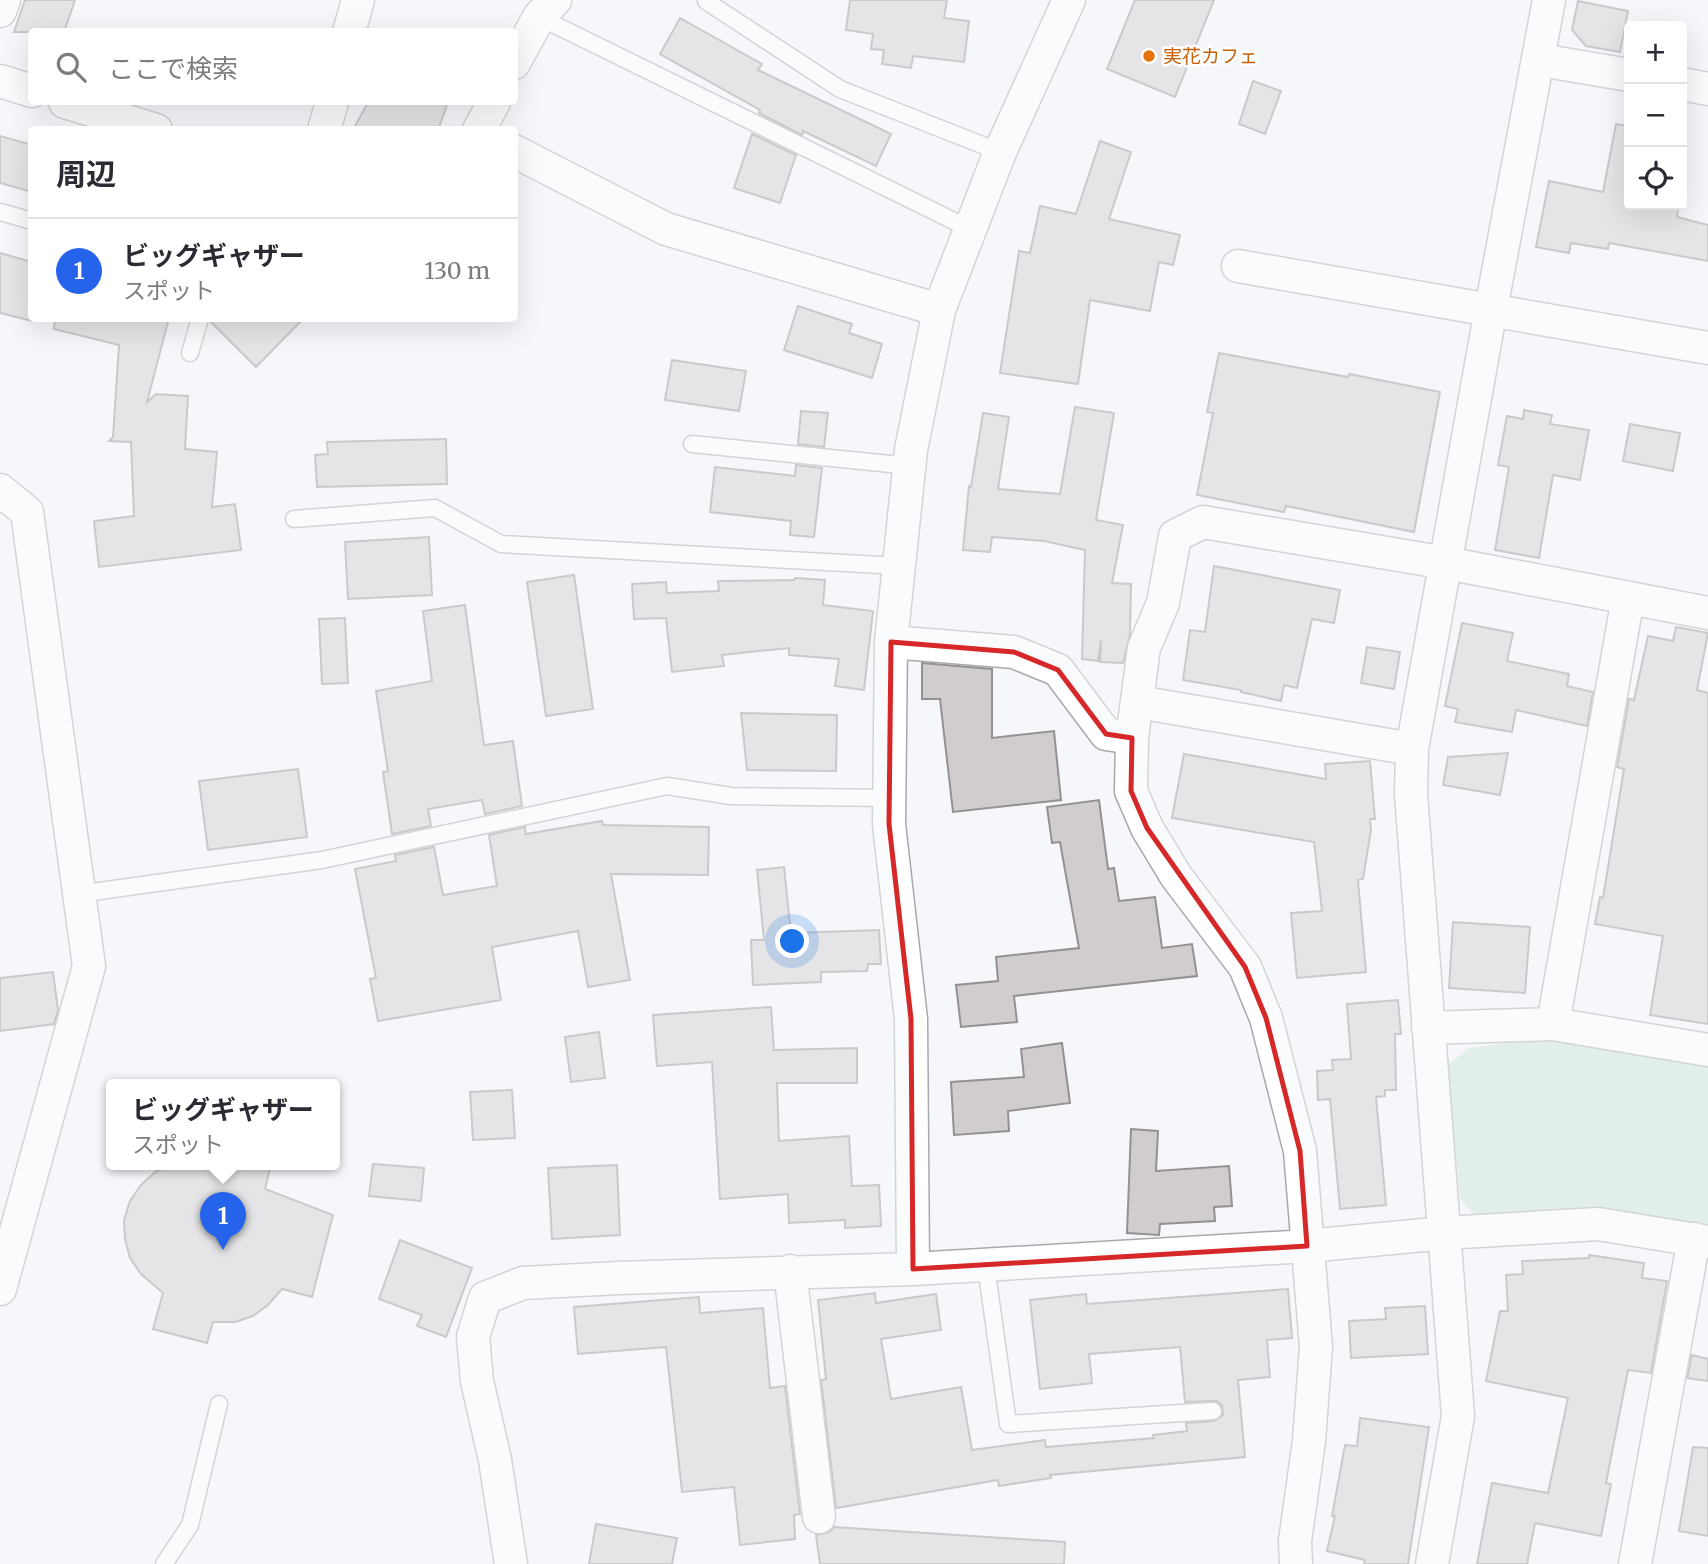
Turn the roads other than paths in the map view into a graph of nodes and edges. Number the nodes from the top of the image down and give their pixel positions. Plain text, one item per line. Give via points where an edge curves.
1 (4, 0) edge
2 (1069, 0) edge
3 (1549, 0) edge
4 (706, 1) edge
5 (547, 9) edge
6 (0, 11) edge
7 (518, 56) edge
8 (1540, 60) junction
9 (1624, 74) edge
10 (0, 80) edge
11 (1687, 85) edge
12 (1708, 89) edge
13 (28, 90) edge
14 (75, 105) edge
15 (331, 105) edge
16 (492, 105) edge
17 (143, 126) edge
18 (325, 126) edge
19 (481, 126) edge
20 (1000, 152) junction
21 (518, 153) edge
22 (0, 212) edge
23 (28, 220) edge
24 (970, 229) junction
25 (1238, 266) dead end
26 (1491, 309) junction
27 (939, 310) junction
28 (199, 322) edge
29 (1708, 348) edge
30 (190, 353) dead end
31 (692, 444) dead end
32 (909, 466) junction
33 (0, 490) edge
34 (294, 519) dead end
35 (1446, 563) junction
36 (899, 566) junction
37 (1628, 598) junction
38 (1708, 613) edge
39 (891, 642) junction
40 (1138, 702) junction
41 (1132, 738) junction
42 (1412, 749) junction
43 (889, 798) junction
44 (78, 894) junction
45 (1553, 1024) junction
46 (1428, 1028) junction
47 (1708, 1050) edge
48 (1445, 1233) junction
49 (1701, 1240) edge
50 (1307, 1246) junction
51 (986, 1266) junction
52 (913, 1269) junction
53 (790, 1271) junction
54 (0, 1289) edge
55 (219, 1404) dead end
56 (1213, 1411) dead end
57 (819, 1517) dead end
58 (164, 1564) edge
59 (511, 1564) edge
60 (1296, 1564) edge
61 (1432, 1564) edge
62 (1635, 1564) edge

1 - 6 street
2 - 20 street
3 - 8 street
4 - 20 lane via 840,89
5 - 7 street
5 - 24 lane
8 - 9 street
8 - 26 street
10 - 13 street
11 - 12 street
14 - 17 street
15 - 18 street
16 - 19 street
20 - 24 street
21 - 27 street via 666,229
22 - 23 lane
24 - 27 street
25 - 26 street
26 - 29 street
26 - 35 street
27 - 32 street
28 - 30 lane
31 - 32 lane
32 - 36 street
33 - 44 street via 27,512
34 - 36 lane via 435,508 501,544
35 - 37 street
35 - 40 street via 1202,522 1175,536 1163,603 1144,648
35 - 42 street
36 - 39 street
37 - 38 street
37 - 45 street
39 - 41 street via 1014,652 1058,670 1107,734
39 - 43 street
40 - 41 street
40 - 42 street
41 - 50 street via 1131,791 1147,828 1176,876 1245,967 1266,1018 1300,1150
42 - 46 street via 1411,794
43 - 44 lane via 731,796 667,786 322,860
43 - 52 street via 911,1019
44 - 54 street via 89,966
45 - 46 street
45 - 47 street
46 - 48 street
48 - 49 street via 1598,1224
48 - 50 street
48 - 61 street via 1458,1416
49 - 62 street
50 - 51 street
50 - 60 street via 1316,1348
51 - 52 street
51 - 56 lane via 1007,1424
52 - 53 street
53 - 57 street
53 - 59 street via 523,1283 485,1298 474,1337 477,1381
55 - 58 lane via 190,1525

